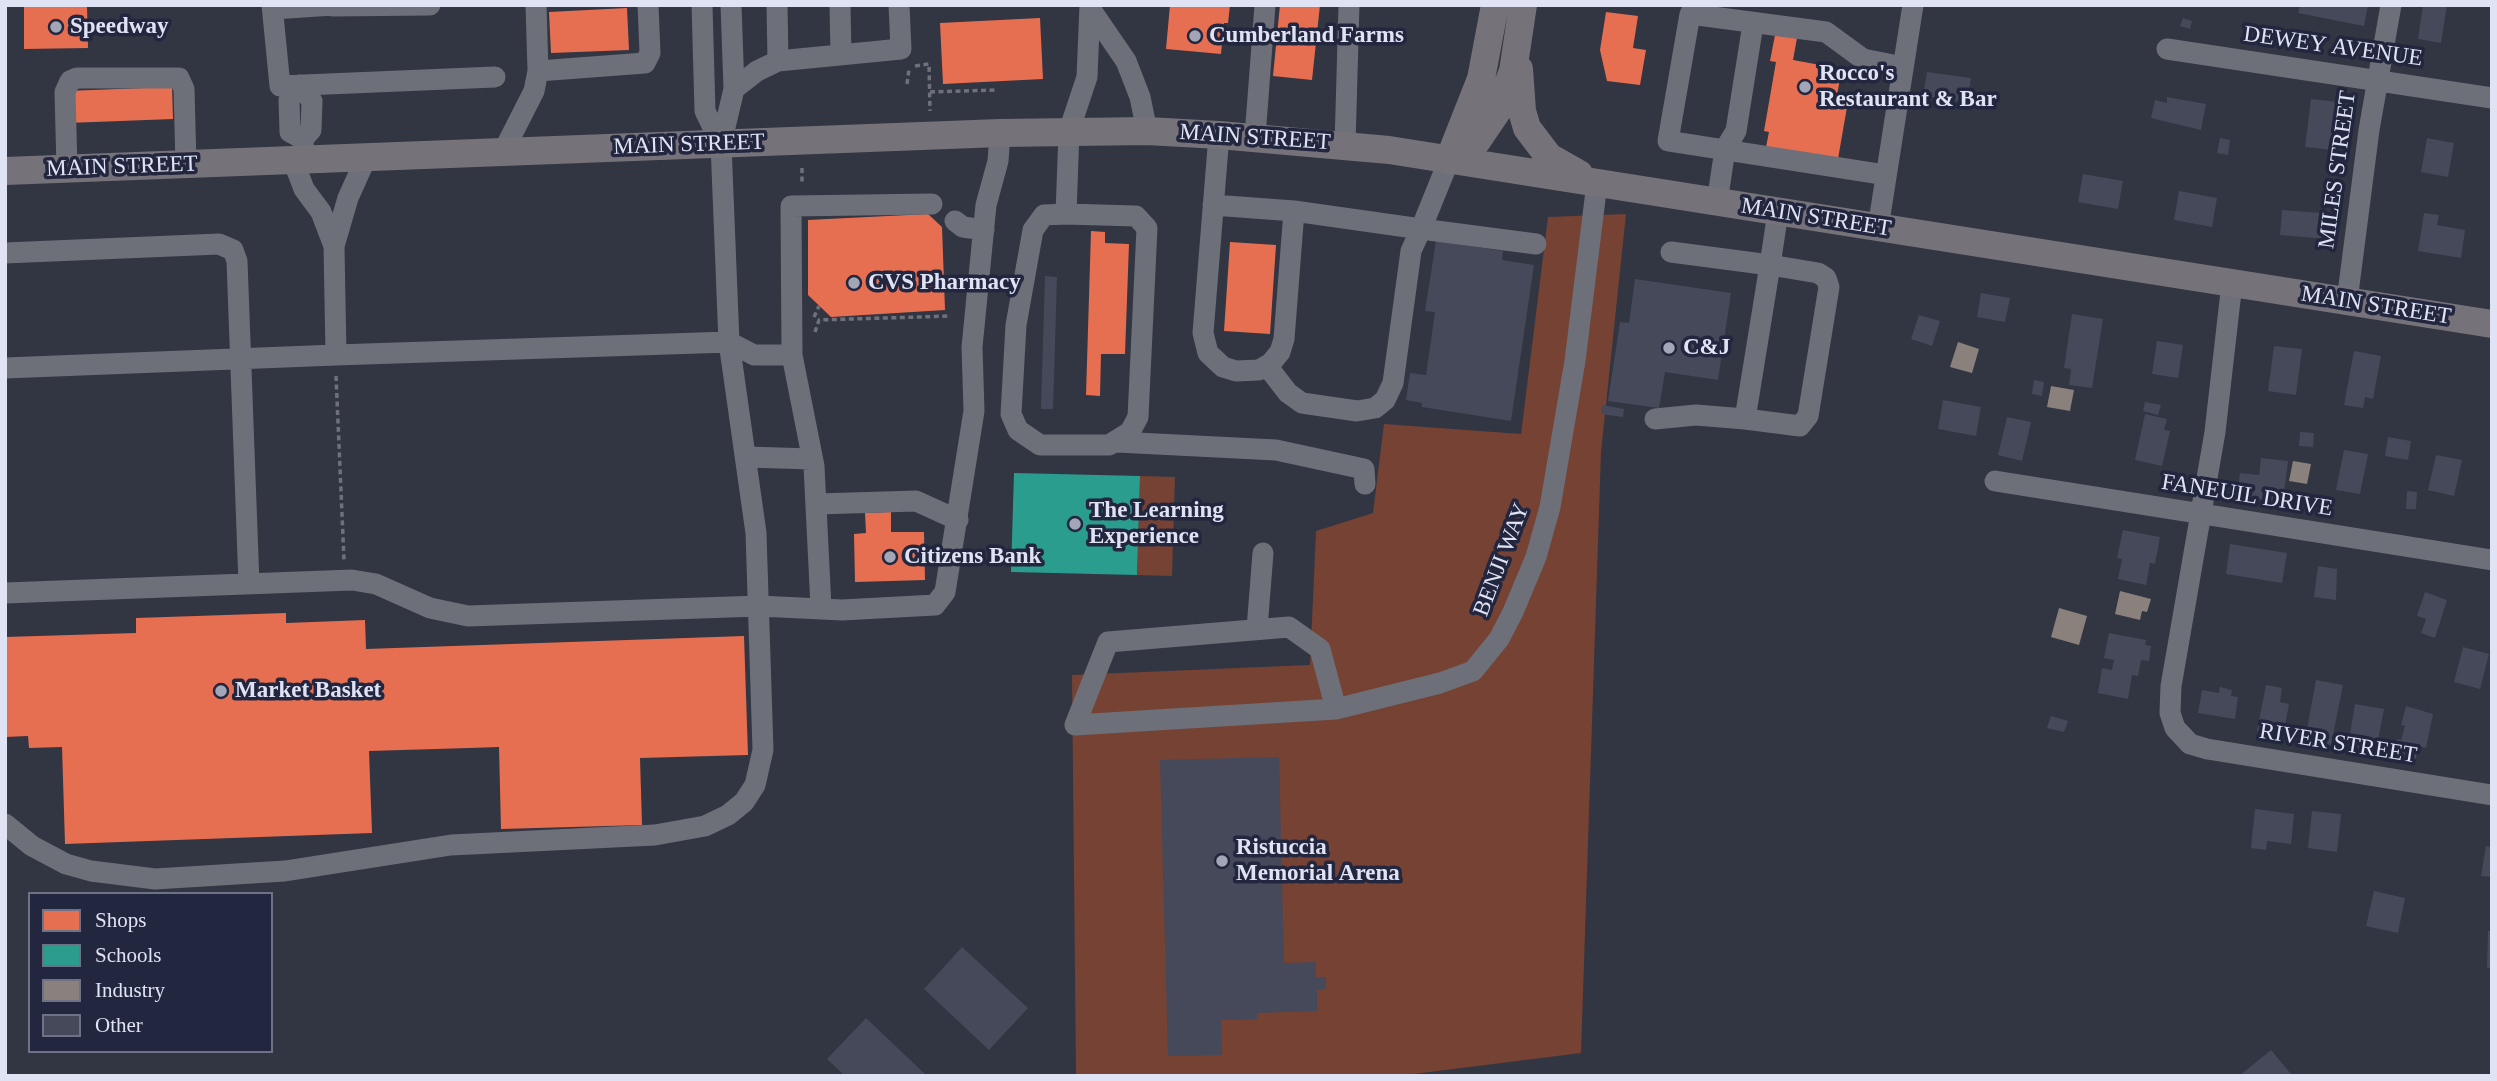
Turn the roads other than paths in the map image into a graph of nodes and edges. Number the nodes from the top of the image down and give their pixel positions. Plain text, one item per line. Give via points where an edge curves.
1 (430, 5) edge
2 (536, 5) edge
3 (648, 5) edge
4 (702, 5) edge
5 (731, 5) edge
6 (777, 5) edge
7 (839, 5) edge
8 (900, 5) edge
9 (1265, 5) edge
10 (1349, 5) edge
11 (1495, 5) edge
12 (1523, 5) edge
13 (1913, 5) edge
14 (2391, 5) edge
15 (333, 6) edge
16 (273, 7) edge
17 (1090, 8) edge
18 (1753, 24) junction
19 (1520, 42) junction
20 (2167, 49) dead end
21 (841, 55) junction
22 (778, 61) junction
23 (1903, 67) junction
24 (538, 71) junction
25 (495, 77) dead end
26 (2377, 80) junction
27 (299, 85) junction
28 (734, 89) junction
29 (2492, 98) edge
30 (1069, 131) junction
31 (1147, 131) junction
32 (1000, 133) junction
33 (1219, 135) junction
34 (1255, 137) junction
35 (721, 144) junction
36 (1345, 145) junction
37 (1726, 149) junction
38 (503, 152) junction
39 (300, 153) junction
40 (366, 158) junction
41 (1449, 160) junction
42 (186, 164) junction
43 (67, 169) junction
44 (5, 171) edge
45 (1886, 175) junction
46 (1597, 183) junction
47 (1717, 203) junction
48 (932, 204) dead end
49 (1213, 205) junction
50 (1294, 211) junction
51 (1779, 212) junction
52 (1066, 214) junction
53 (955, 221) dead end
54 (1878, 228) junction
55 (1420, 229) junction
56 (984, 230) junction
57 (1536, 244) dead end
58 (334, 246) junction
59 (1671, 252) dead end
60 (5, 253) edge
61 (1770, 265) junction
62 (2232, 283) junction
63 (2347, 301) junction
64 (2492, 324) edge
65 (729, 342) junction
66 (792, 355) junction
67 (241, 358) junction
68 (336, 364) junction
69 (1267, 366) junction
70 (5, 368) edge
71 (1655, 419) dead end
72 (1745, 419) junction
73 (1116, 442) junction
74 (746, 457) junction
75 (812, 459) junction
76 (1995, 481) dead end
77 (1365, 484) dead end
78 (817, 504) junction
79 (2201, 516) junction
80 (958, 520) junction
81 (1264, 553) dead end
82 (2492, 560) edge
83 (249, 584) junction
84 (5, 593) edge
85 (759, 606) junction
86 (821, 607) junction
87 (1257, 629) junction
88 (1336, 709) junction
89 (2492, 795) edge
90 (5, 824) edge

1 - 15 street
2 - 24 street
3 - 24 street via 650,53 645,62
4 - 35 street via 705,111
5 - 28 street
6 - 22 street
7 - 21 street
8 - 21 street via 901,49
9 - 34 street
10 - 36 street
11 - 41 main road via 1480,79
12 - 19 main road
13 - 23 street
14 - 26 street, MILES STREET
15 - 16 street
16 - 27 street via 280,86
17 - 30 street via 1087,77
17 - 31 street via 1126,61
18 - 23 street via 1826,32 1863,59
18 - 37 street via 1736,131
18 - 37 street via 1690,14 1668,141
19 - 41 main road via 1506,93 1489,127
19 - 46 main road via 1519,88 1527,128 1549,157
20 - 26 street, DEWEY AVENUE
21 - 22 street
22 - 28 street
23 - 45 street
24 - 38 street via 534,92
25 - 27 street
26 - 29 street, DEWEY AVENUE
26 - 63 street, MILES STREET
27 - 39 street via 312,101 311,130
28 - 35 street
30 - 31 main road, MAIN STREET
30 - 32 main road, MAIN STREET
30 - 52 street
31 - 33 main road, MAIN STREET
32 - 35 main road, MAIN STREET
32 - 56 street
33 - 34 main road, MAIN STREET
33 - 49 street
34 - 36 main road, MAIN STREET
35 - 38 main road, MAIN STREET
35 - 65 street
36 - 41 main road, MAIN STREET
37 - 45 street
37 - 47 street
38 - 40 main road, MAIN STREET
39 - 40 main road, MAIN STREET
39 - 42 main road, MAIN STREET
39 - 58 street via 304,189 321,212
40 - 58 street
41 - 46 main road, MAIN STREET
41 - 55 street
42 - 43 main road, MAIN STREET
42 - 43 street via 184,89 179,78 77,78 65,92
43 - 44 main road, MAIN STREET
45 - 54 street
46 - 47 main road, MAIN STREET
46 - 88 street, BENJI WAY via 1557,480 1543,534 1513,612 1474,671 1440,684
47 - 51 main road, MAIN STREET
48 - 66 street via 797,200
49 - 50 street
49 - 69 street via 1205,347 1217,364 1229,370 1252,372
50 - 55 street
50 - 69 street via 1283,346
51 - 54 main road, MAIN STREET
51 - 61 street
52 - 73 street via 1136,216 1147,228 1139,409 1135,425
52 - 73 street via 1044,215 1033,230 1016,325 1011,414 1018,430 1040,445
53 - 56 street via 968,229
54 - 62 main road, MAIN STREET
55 - 57 street
55 - 69 street via 1411,251 1393,383 1380,404 1363,411 1302,403 1287,393
56 - 80 street via 972,347 974,411
58 - 68 street
59 - 61 street
60 - 67 street via 227,246 236,253
61 - 72 street
61 - 72 street via 1821,274 1829,288 1807,419 1796,427
62 - 63 main road, MAIN STREET
62 - 79 street
63 - 64 main road, MAIN STREET
65 - 66 street via 754,355
65 - 68 street
65 - 74 street
66 - 75 street
67 - 68 street
67 - 70 street
67 - 83 street
71 - 72 street via 1696,415
73 - 77 street via 1276,450 1364,469
74 - 75 street
74 - 85 street
75 - 78 street
76 - 79 street, FANEUIL DRIVE
78 - 80 street via 916,501
78 - 86 street
79 - 82 street, FANEUIL DRIVE
79 - 89 street, RIVER STREET via 2171,685 2170,713 2179,736 2207,749
80 - 86 street via 944,596 935,606
81 - 87 street
83 - 84 street
83 - 85 street via 364,581 430,608 468,615
85 - 86 street
85 - 90 street via 762,765 740,806 705,826 644,836 451,845 285,870 155,879 91,872 66,864 32,846
87 - 88 street via 1289,627 1321,649
87 - 88 street, BENJI WAY via 1108,642 1075,725

